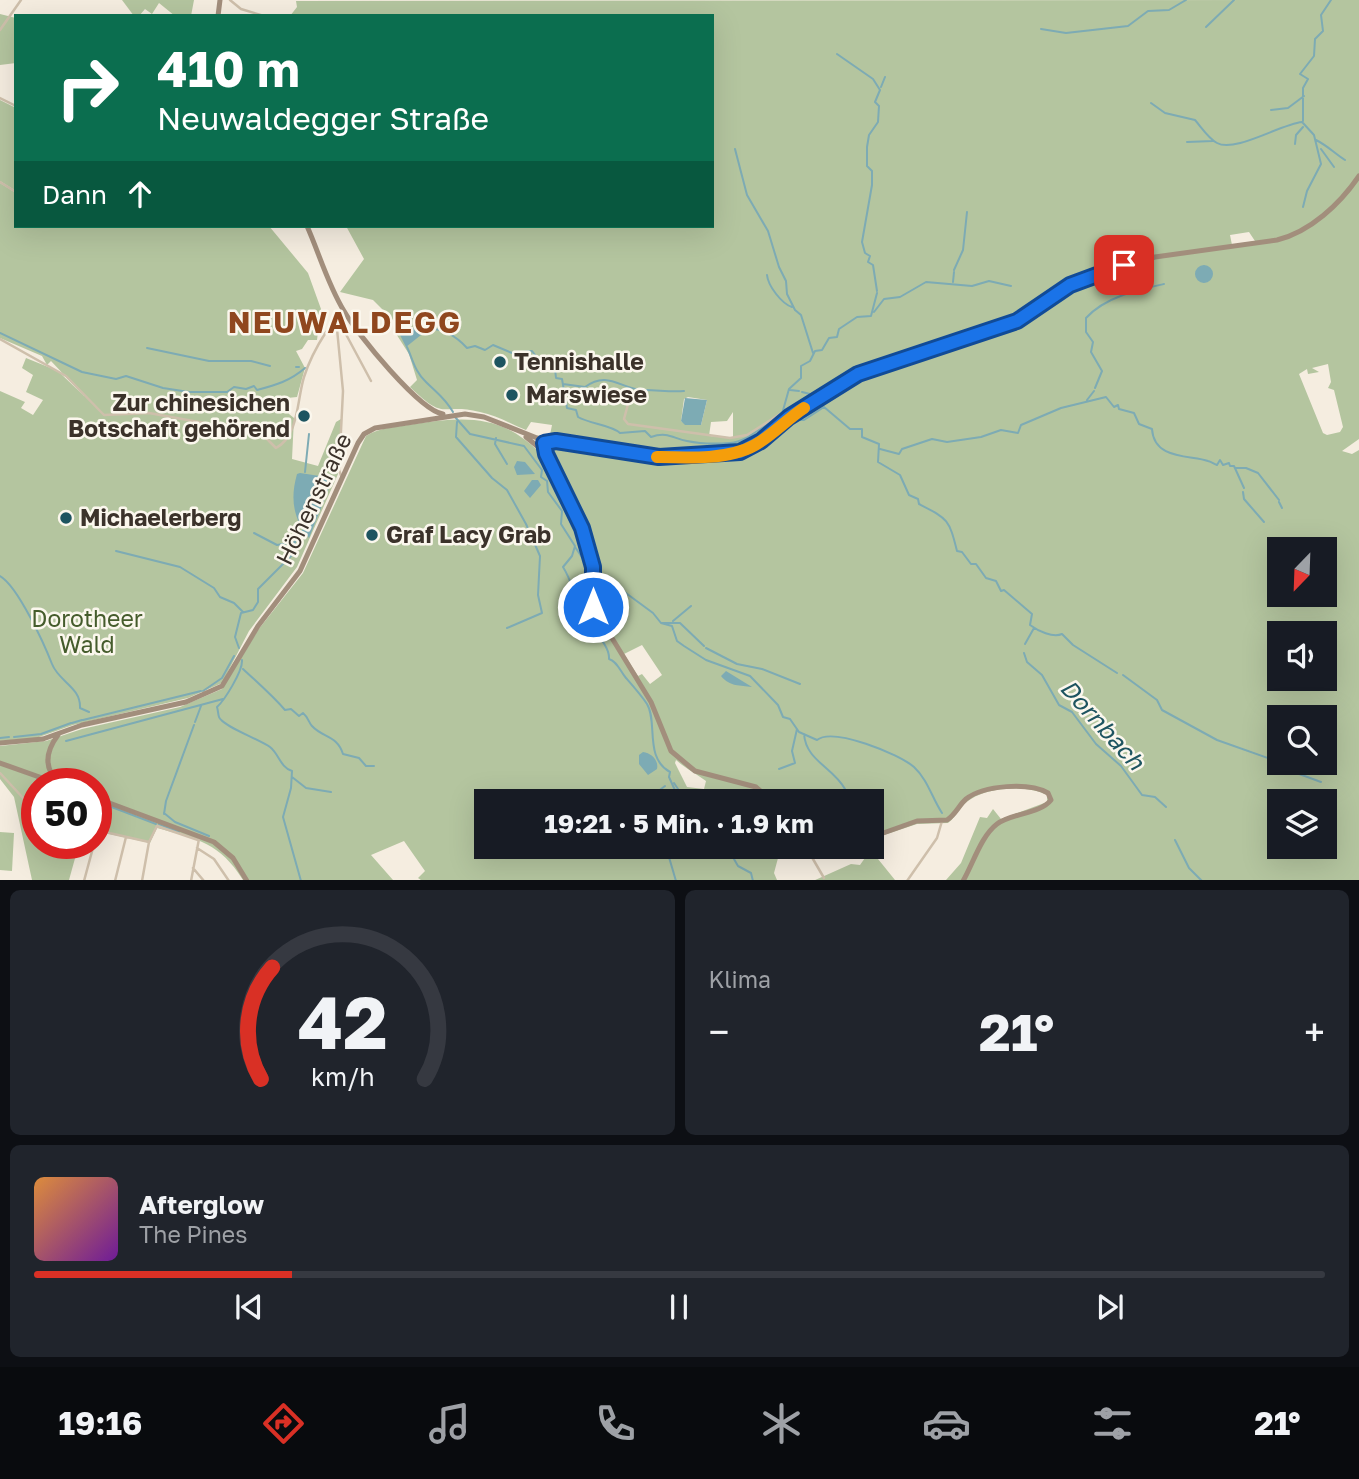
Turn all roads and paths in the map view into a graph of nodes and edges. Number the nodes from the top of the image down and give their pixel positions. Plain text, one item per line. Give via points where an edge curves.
1 (21, 0) edge
2 (230, 0) edge
3 (242, 2) edge
4 (238, 6) junction
5 (259, 14) edge
6 (0, 30) edge
7 (1359, 176) edge
8 (308, 228) edge
9 (344, 312) junction
10 (341, 325) junction
11 (337, 329) junction
12 (0, 340) edge
13 (370, 381) dead end
14 (629, 397) dead end
15 (430, 415) junction
16 (785, 417) junction
17 (540, 442) junction
18 (342, 478) junction
19 (58, 734) junction
20 (0, 743) edge
21 (0, 763) edge
22 (49, 768) edge
23 (21, 770) edge
24 (0, 773) edge
25 (758, 789) edge
26 (21, 796) edge
27 (112, 804) edge
28 (943, 821) junction
29 (884, 833) edge
30 (112, 835) edge
31 (126, 837) junction
32 (199, 838) junction
33 (149, 842) junction
34 (197, 848) junction
35 (90, 859) edge
36 (813, 859) edge
37 (193, 868) junction
38 (824, 878) dead end
39 (84, 880) edge
40 (115, 880) edge
41 (142, 880) edge
42 (191, 880) edge
43 (204, 880) edge
44 (229, 880) edge
45 (247, 880) edge
46 (907, 880) edge
47 (962, 880) edge

1 - 6 street
2 - 4 street
3 - 4 street
4 - 5 street
7 - 16 main road, Höhenstraße via 1324,214 1289,237 1155,257 1106,271 1064,288 1017,321 864,371
8 - 9 main road
9 - 10 street
9 - 15 main road
10 - 11 street
10 - 13 street
11 - 12 street via 326,332 314,354 303,378 291,432 276,448 250,422 215,425 160,414 104,415 66,376
11 - 18 street via 343,391
14 - 16 street via 624,419 628,424 733,438
15 - 17 main road, Höhenstraße via 477,415
15 - 18 main road, Höhenstraße via 364,434
16 - 17 main road, Höhenstraße via 746,449 706,456 652,457
17 - 25 main road via 579,518 593,569 593,607 651,702 671,751 695,771
18 - 19 main road, Höhenstraße via 300,571 258,626 225,683 208,694
19 - 20 main road, Höhenstraße
19 - 22 main road via 47,759
21 - 23 main road
24 - 26 street
27 - 32 main road
28 - 29 main road via 917,821
28 - 46 street
28 - 47 main road via 969,797 985,792 1032,787 1049,795 1046,805 994,826
30 - 31 street
31 - 33 street
31 - 40 street
32 - 33 street via 157,826
32 - 34 street
32 - 45 main road via 226,851
33 - 41 street
34 - 37 street
34 - 44 street via 214,859
35 - 39 street
36 - 38 street
37 - 42 street
37 - 43 street

